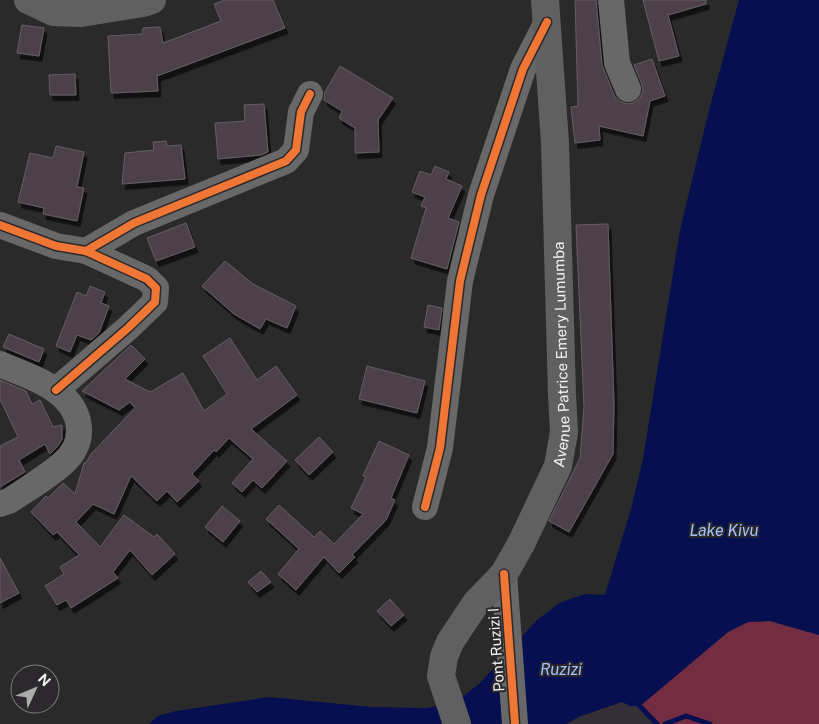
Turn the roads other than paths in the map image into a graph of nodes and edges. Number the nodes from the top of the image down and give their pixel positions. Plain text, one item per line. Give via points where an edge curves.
1 (28, 0) edge
2 (152, 0) edge
3 (611, 0) edge
4 (51, 6) edge
5 (546, 11) edge
6 (628, 89) dead end
7 (310, 94) dead end
8 (0, 225) edge
9 (86, 252) junction
10 (0, 364) edge
11 (56, 390) junction
12 (0, 504) edge
13 (425, 507) dead end
14 (504, 574) junction
15 (457, 724) edge
16 (515, 724) edge

1 - 4 main road
2 - 4 main road via 81,13
3 - 6 street via 618,63
5 - 13 street via 481,195 460,281 440,448
5 - 14 main road, Avenue Patrice Emery Lumumba via 555,143 564,432 558,466
7 - 9 street via 301,112 296,150 286,161 134,223
8 - 9 street via 56,246
9 - 11 street via 147,279 156,288 155,302
10 - 11 street
11 - 12 street via 79,422 77,444 63,464
14 - 15 main road, Avenue Patrice Emery Lumumba via 476,603 450,642 441,676
14 - 16 street, Pont Ruzizi I

